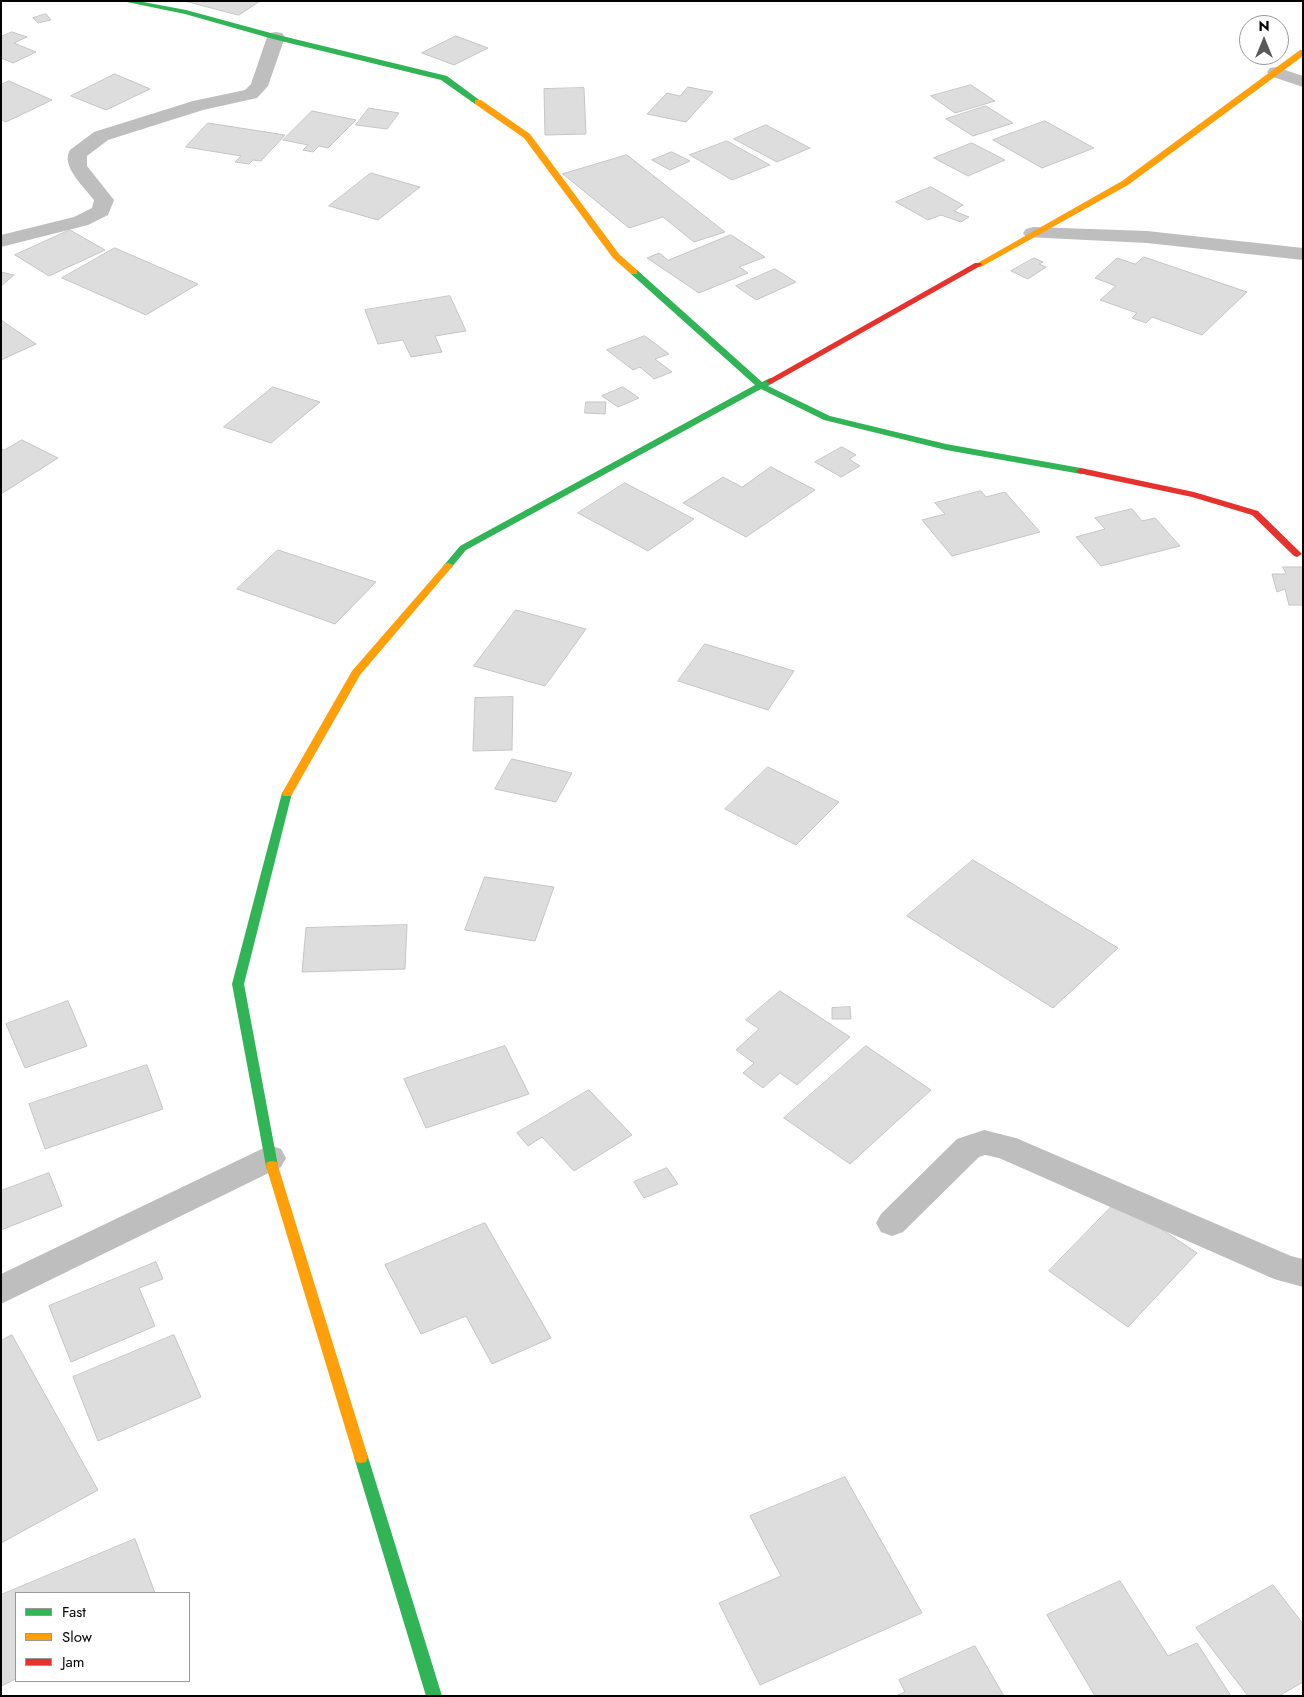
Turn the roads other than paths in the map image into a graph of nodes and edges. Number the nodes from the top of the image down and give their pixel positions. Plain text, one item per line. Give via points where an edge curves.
1 (125, 1) edge
2 (276, 37) junction
3 (1303, 52) edge
4 (1276, 72) junction
5 (1303, 82) edge
6 (1033, 233) junction
7 (1, 241) edge
8 (1303, 254) edge
9 (761, 386) junction
10 (1297, 554) dead end
11 (270, 1158) junction
12 (892, 1223) dead end
13 (1303, 1273) edge
14 (1, 1290) edge
15 (434, 1696) edge

1 - 2 main road via 186,12
2 - 7 street via 259,86 251,94 200,105 101,136 77,154 78,166 104,200 101,211 81,221
2 - 9 main road via 444,78 484,104 527,136 616,256
3 - 4 main road
4 - 5 street
4 - 6 main road via 1125,183
6 - 8 street via 1148,237
6 - 9 main road
9 - 10 main road via 827,418 946,447 1044,463 1194,495 1254,513
9 - 11 main road via 463,548 356,673 287,791 238,984
11 - 14 street
11 - 15 main road
12 - 13 street via 968,1148 984,1142 1005,1147 1286,1269

